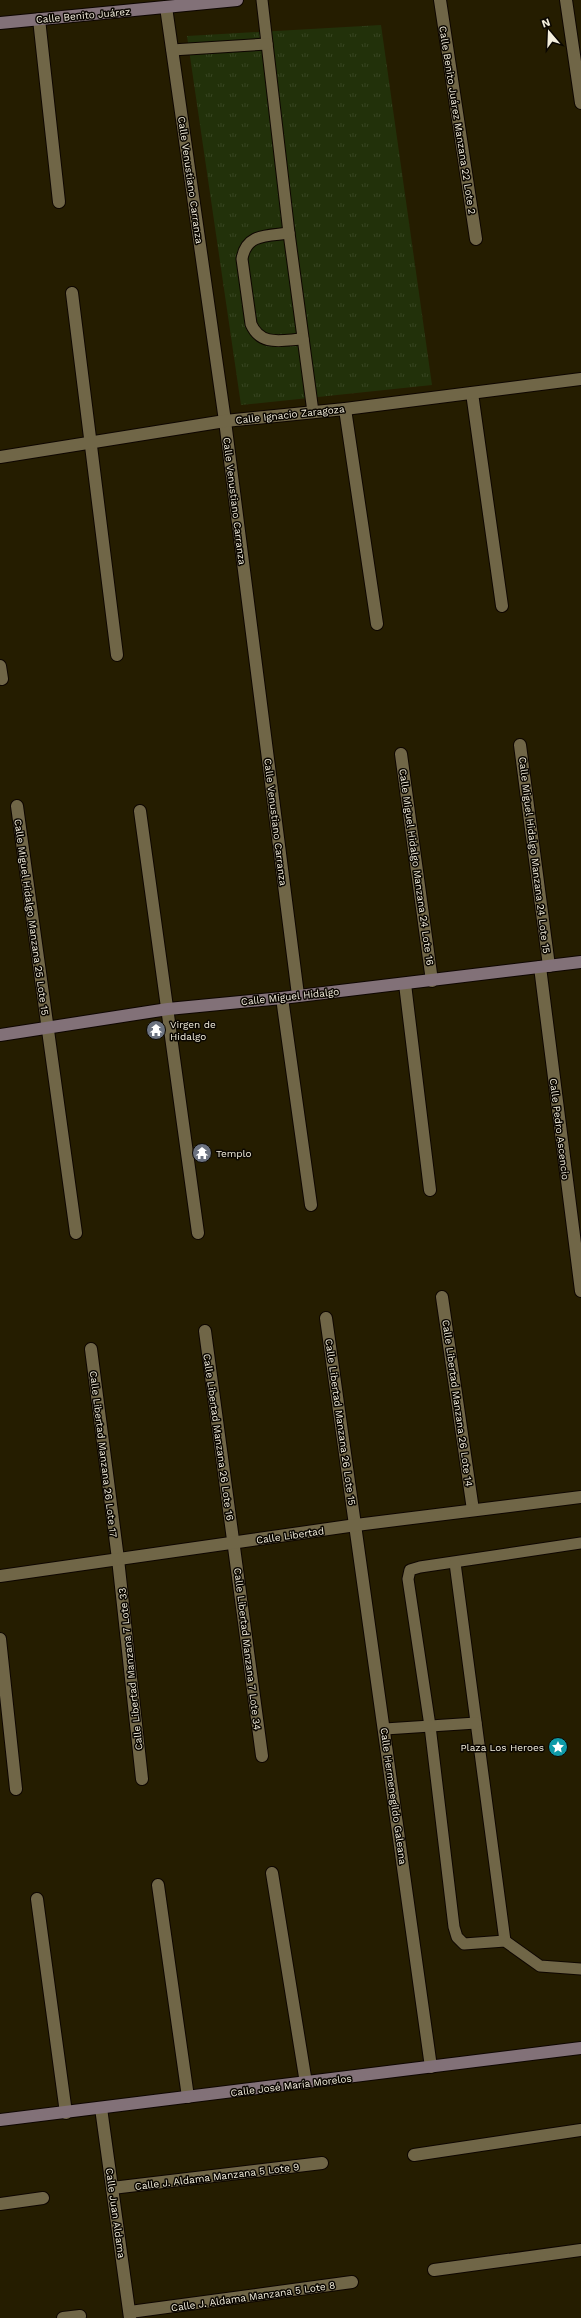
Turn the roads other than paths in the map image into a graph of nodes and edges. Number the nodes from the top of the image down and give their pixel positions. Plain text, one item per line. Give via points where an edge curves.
1 (237, 0) edge
2 (262, 0) edge
3 (440, 0) edge
4 (566, 0) edge
5 (166, 7) junction
6 (39, 19) junction
7 (0, 23) edge
8 (267, 44) junction
9 (172, 50) junction
10 (581, 103) edge
11 (58, 202) dead end
12 (289, 233) junction
13 (476, 239) dead end
14 (72, 293) dead end
15 (303, 339) junction
16 (581, 379) edge
17 (472, 392) junction
18 (345, 409) junction
19 (313, 412) junction
20 (225, 421) junction
21 (91, 442) junction
22 (0, 457) edge
23 (502, 606) dead end
24 (377, 624) dead end
25 (117, 655) dead end
26 (0, 666) edge
27 (2, 679) dead end
28 (520, 745) dead end
29 (401, 754) dead end
30 (17, 806) dead end
31 (140, 811) dead end
32 (581, 962) edge
33 (544, 966) junction
34 (432, 980) junction
35 (405, 984) junction
36 (298, 995) junction
37 (282, 998) junction
38 (168, 1009) junction
39 (47, 1029) junction
40 (0, 1035) edge
41 (430, 1190) dead end
42 (311, 1205) dead end
43 (76, 1233) dead end
44 (198, 1233) dead end
45 (581, 1291) edge
46 (442, 1297) dead end
47 (326, 1318) dead end
48 (205, 1331) dead end
49 (91, 1349) dead end
50 (581, 1497) edge
51 (473, 1510) junction
52 (356, 1525) junction
53 (234, 1542) junction
54 (581, 1543) edge
55 (118, 1560) junction
56 (455, 1563) junction
57 (0, 1576) edge
58 (0, 1639) edge
59 (476, 1723) junction
60 (430, 1726) junction
61 (384, 1729) junction
62 (262, 1756) dead end
63 (142, 1779) dead end
64 (16, 1789) dead end
65 (272, 1873) dead end
66 (158, 1885) dead end
67 (37, 1898) dead end
68 (505, 1941) junction
69 (581, 1969) edge
70 (581, 2048) edge
71 (431, 2067) junction
72 (306, 2083) junction
73 (188, 2097) junction
74 (100, 2108) junction
75 (66, 2113) junction
76 (0, 2120) edge
77 (581, 2130) edge
78 (414, 2155) dead end
79 (322, 2163) dead end
80 (112, 2188) junction
81 (43, 2198) dead end
82 (0, 2204) edge
83 (581, 2250) edge
84 (434, 2270) dead end
85 (352, 2282) dead end
86 (130, 2315) edge
87 (80, 2316) dead end
88 (63, 2318) edge

1 - 5 street, Calle Benito Juárez
2 - 8 lane
3 - 13 street, Calle Benito Juárez Manzana 22 Lote 2
4 - 10 street
5 - 6 street, Calle Benito Juárez
5 - 9 street, Calle Venustiano Carranza
6 - 7 street, Calle Benito Juárez
6 - 11 street
8 - 9 lane
8 - 12 lane
9 - 20 street, Calle Venustiano Carranza
12 - 15 lane
12 - 15 lane via 259,237 250,241 244,249 242,259 251,324 255,333 262,339 272,341
14 - 21 street
15 - 19 lane
16 - 17 street, Calle Ignacio Zaragoza
17 - 18 street, Calle Ignacio Zaragoza
17 - 23 street
18 - 19 street, Calle Ignacio Zaragoza
18 - 24 street
19 - 20 street, Calle Ignacio Zaragoza
20 - 21 street, Calle Ignacio Zaragoza
20 - 36 street, Calle Venustiano Carranza
21 - 22 street, Calle Ignacio Zaragoza
21 - 25 street
26 - 27 street
28 - 33 street, Calle Miguel Hidalgo Manzana 24 Lote 15
29 - 34 street, Calle Miguel Hidalgo Manzana 24 Lote 16
30 - 39 street, Calle Miguel Hidalgo Manzana 25 Lote 15
31 - 38 street
32 - 33 street, Calle Miguel Hidalgo
33 - 34 street, Calle Miguel Hidalgo
33 - 45 street, Calle Pedro Ascencio
34 - 35 street, Calle Miguel Hidalgo
35 - 36 street, Calle Miguel Hidalgo
35 - 41 street
36 - 37 street, Calle Miguel Hidalgo
37 - 38 street, Calle Miguel Hidalgo
37 - 42 street
38 - 39 street, Calle Miguel Hidalgo
38 - 44 street
39 - 40 street, Calle Miguel Hidalgo
39 - 43 street, Calle Miguel Hidalgo Manzana 25 Lote 15
46 - 51 street, Calle Libertad Manzana 26 Lote 14
47 - 52 street, Calle Libertad Manzana 26 Lote 15
48 - 53 street, Calle Libertad Manzana 26 Lote 16
49 - 55 street, Calle Libertad Manzana 26 Lote 17
50 - 51 street, Calle Libertad
51 - 52 street, Calle Libertad
52 - 53 street, Calle Libertad
52 - 61 street, Calle Hermenegildo Galeana
53 - 55 street, Calle Libertad
53 - 62 street, Calle Libertad Manzana 7 Lote 34
54 - 56 lane
55 - 57 street, Calle Libertad
55 - 63 street, Calle Libertad Manzana 7 Lote 33
56 - 59 lane
56 - 60 lane via 410,1570 408,1579
58 - 64 street
59 - 60 lane
59 - 68 lane
60 - 61 lane
60 - 68 lane via 457,1937 464,1944
61 - 71 street, Calle Hermenegildo Galeana
65 - 72 street
66 - 73 street
67 - 75 street
68 - 69 lane via 540,1966
70 - 71 street, Calle José María Morelos
71 - 72 street, Calle José María Morelos
72 - 73 street, Calle José María Morelos
73 - 74 street, Calle José María Morelos
74 - 75 street, Calle José María Morelos
74 - 80 street, Calle Juan Aldama
75 - 76 street, Calle José María Morelos
77 - 78 street
79 - 80 street, Calle J. Aldama Manzana 5 Lote 9
80 - 86 street, Calle Juan Aldama
81 - 82 street
83 - 84 street
85 - 86 street, Calle J. Aldama Manzana 5 Lote 8
87 - 88 street

